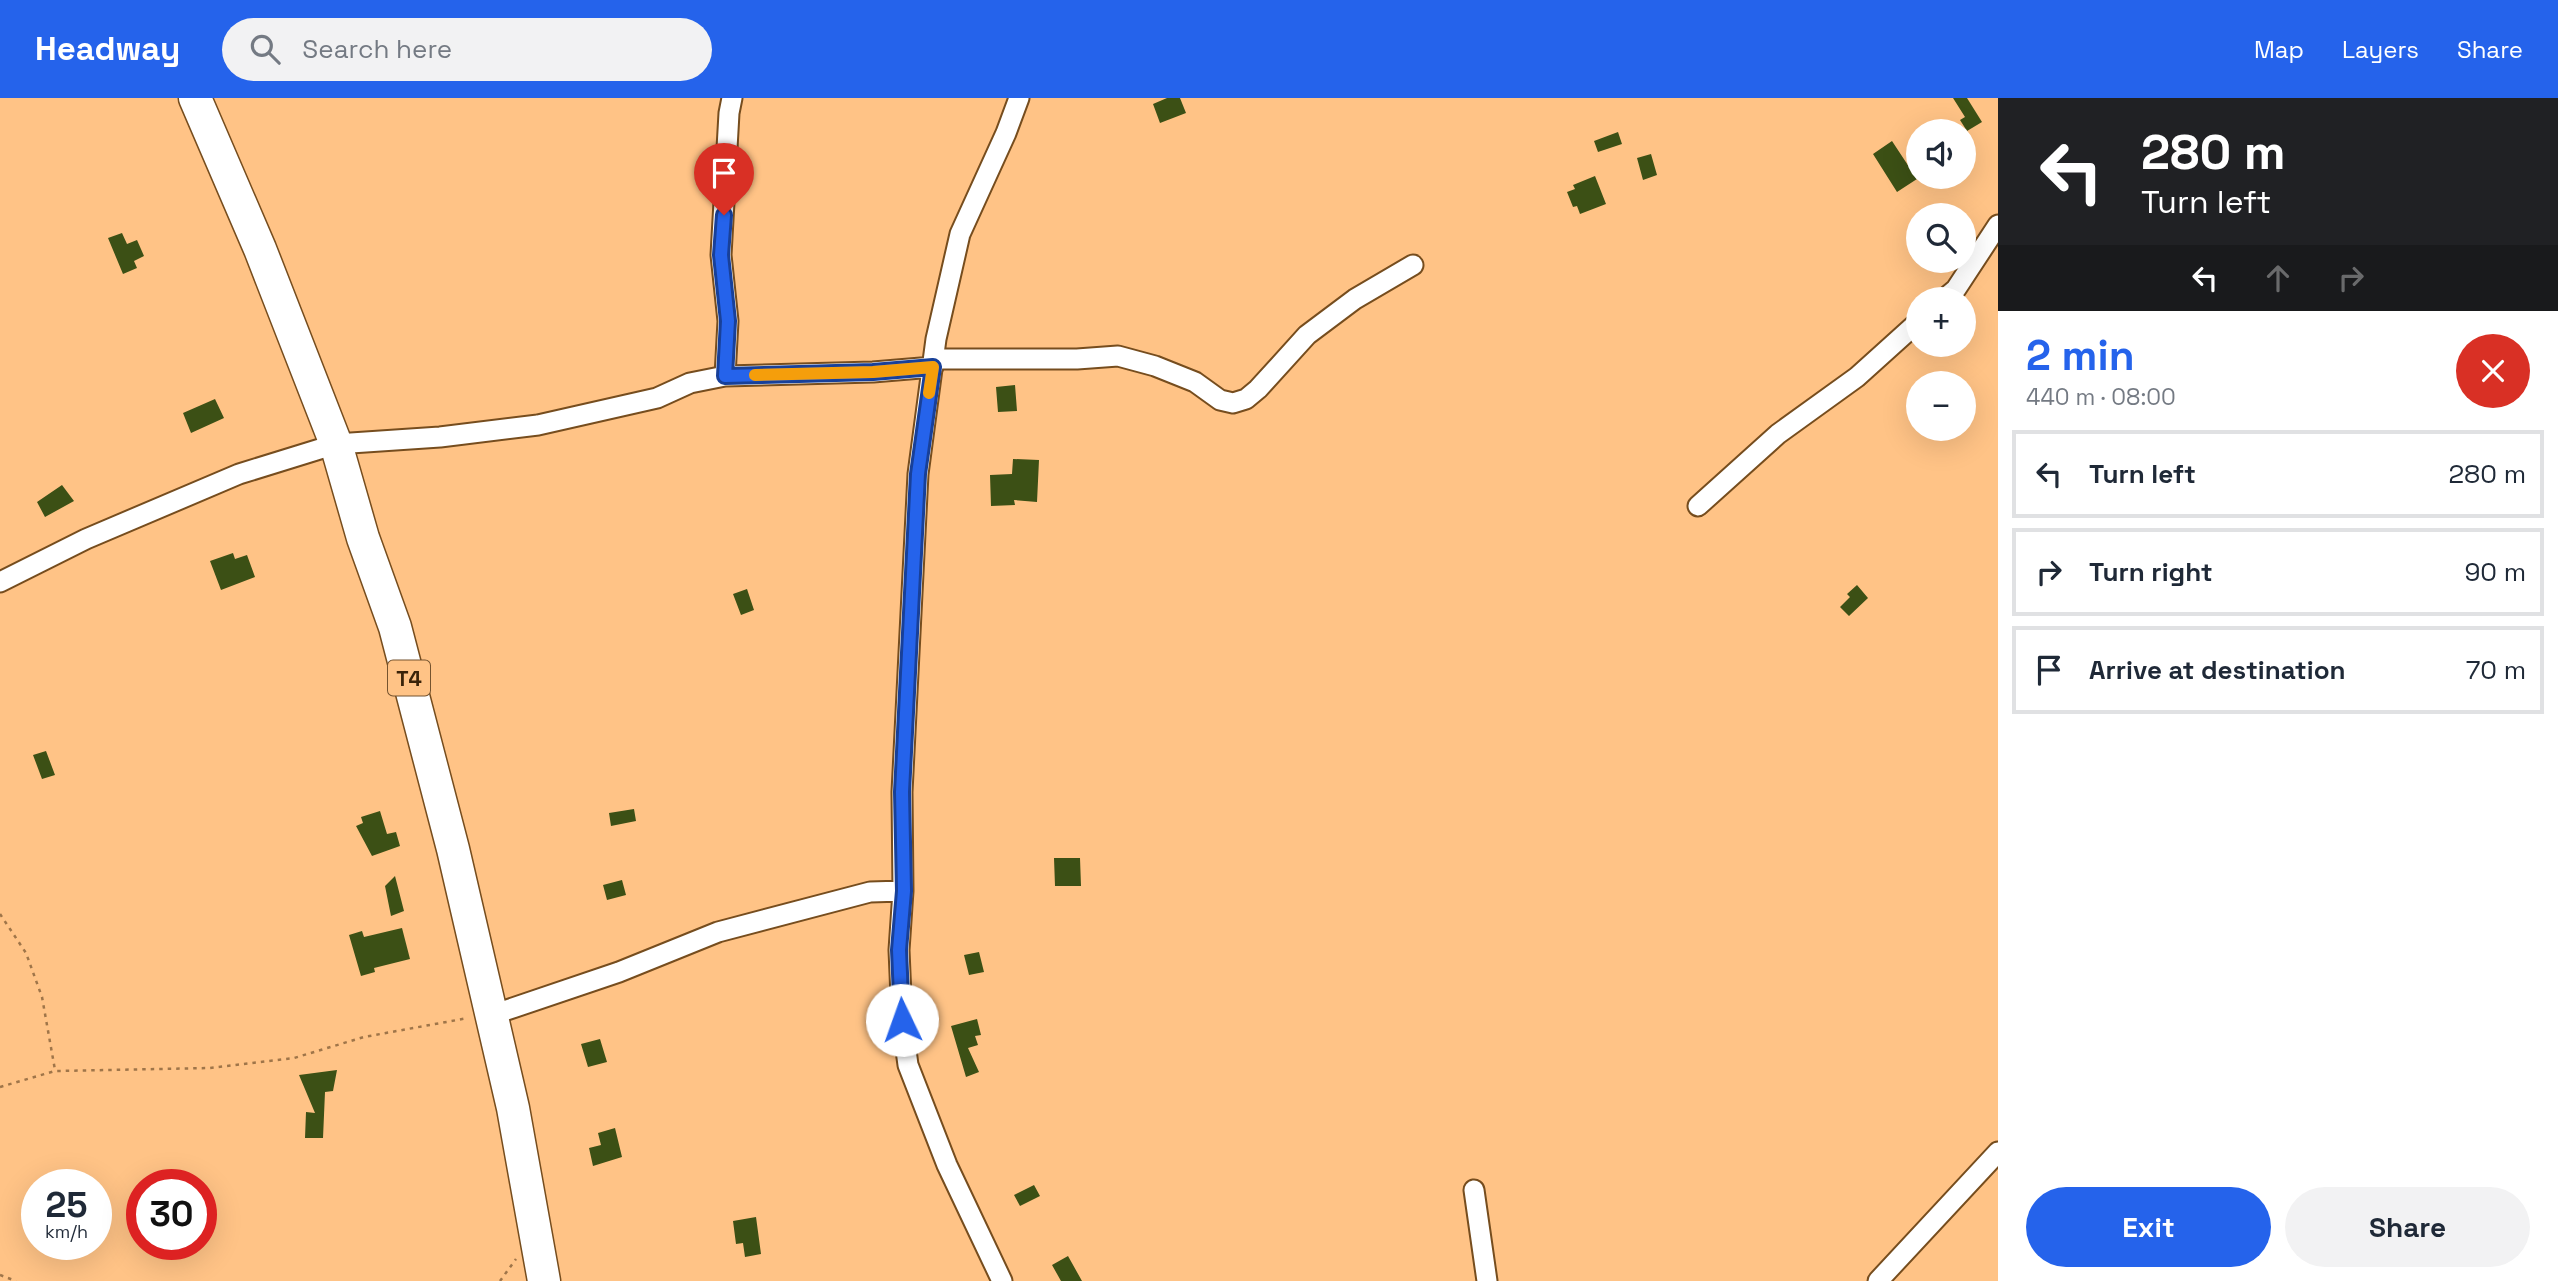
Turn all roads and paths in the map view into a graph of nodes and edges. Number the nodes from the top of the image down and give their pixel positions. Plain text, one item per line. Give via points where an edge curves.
1 (194, 98) edge
2 (732, 98) edge
3 (1019, 98) edge
4 (1998, 225) edge
5 (1413, 265) dead end
6 (1957, 287) edge
7 (1906, 333) edge
8 (933, 363) junction
9 (725, 376) junction
10 (335, 444) junction
11 (1698, 506) dead end
12 (0, 582) edge
13 (904, 891) junction
14 (0, 914) edge
15 (492, 1015) junction
16 (55, 1071) junction
17 (0, 1087) edge
18 (1998, 1152) edge
19 (1474, 1190) dead end
20 (0, 1275) edge
21 (16, 1281) edge
22 (544, 1281) edge
23 (1002, 1281) edge
24 (1487, 1281) edge
25 (1878, 1281) edge

1 - 10 highway, T4 via 260,249
2 - 9 street via 721,255 728,321
3 - 8 street via 960,234
4 - 6 street
5 - 8 street via 1355,299 1307,335 1258,389 1233,403 1220,400 1195,382 1118,356
7 - 11 street via 1857,377 1778,434
8 - 9 street via 873,372
8 - 13 street via 918,474 902,792
9 - 10 street via 690,383 645,401 538,425
10 - 12 street via 239,474 86,538
10 - 15 highway, T4 via 396,627
13 - 15 street via 870,892 718,932
13 - 23 street via 899,950 908,1065 947,1165
14 - 16 path via 26,953 42,997
15 - 16 path via 364,1037 294,1058 210,1068
15 - 22 highway, T4
16 - 17 path
18 - 25 street
19 - 24 street
20 - 21 path

